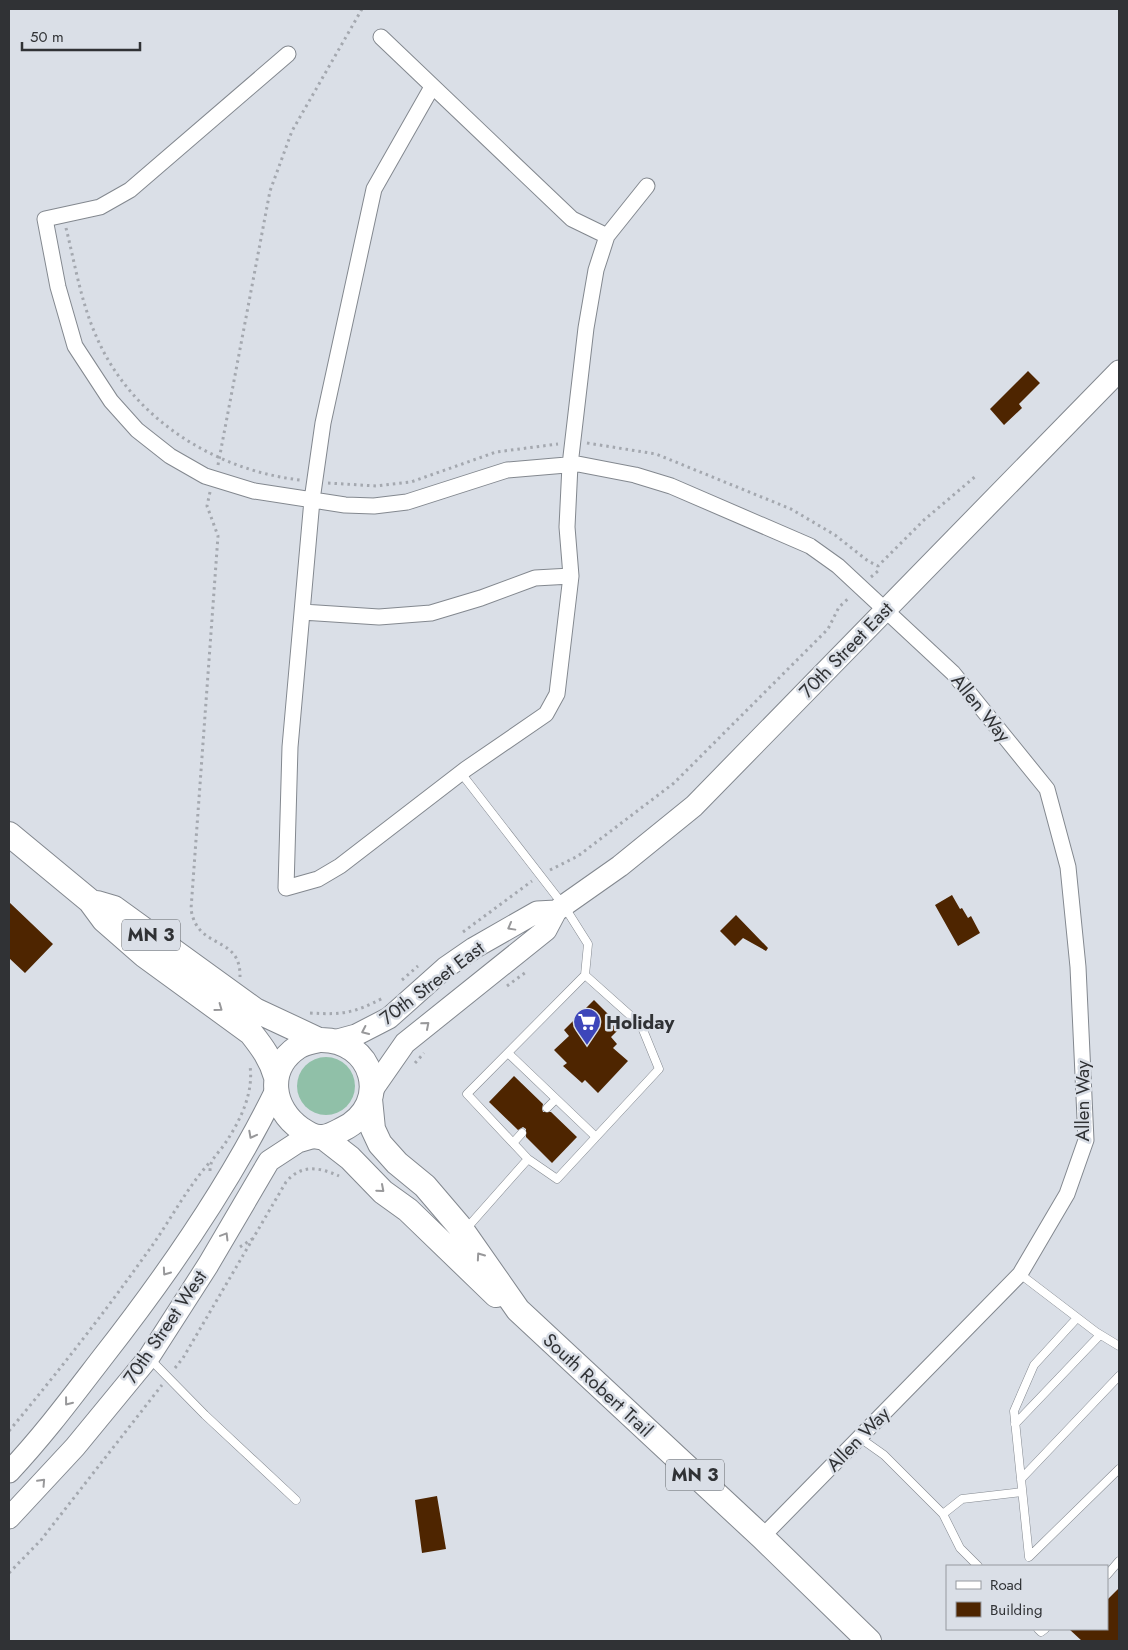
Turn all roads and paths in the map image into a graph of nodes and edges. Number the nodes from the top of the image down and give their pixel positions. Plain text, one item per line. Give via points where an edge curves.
1 (381, 37) dead end
2 (288, 54) dead end
3 (432, 87) junction
4 (647, 186) dead end
5 (63, 215) junction
6 (607, 236) junction
7 (1119, 371) edge
8 (572, 444) junction
9 (570, 465) junction
10 (977, 475) dead end
11 (314, 482) junction
12 (312, 500) junction
13 (878, 566) junction
14 (571, 576) junction
15 (861, 587) junction
16 (886, 609) junction
17 (302, 612) junction
18 (460, 773) junction
19 (9, 834) edge
20 (540, 875) junction
21 (90, 901) junction
22 (560, 908) junction
23 (456, 937) dead end
24 (425, 961) dead end
25 (530, 968) dead end
26 (585, 975) junction
27 (401, 980) dead end
28 (503, 990) dead end
29 (389, 995) dead end
30 (308, 1013) dead end
31 (327, 1041) junction
32 (429, 1048) dead end
33 (508, 1053) junction
34 (249, 1063) dead end
35 (413, 1065) dead end
36 (275, 1085) junction
37 (372, 1094) junction
38 (556, 1098) junction
39 (547, 1108) dead end
40 (237, 1121) dead end
41 (522, 1133) dead end
42 (319, 1137) junction
43 (596, 1137) junction
44 (513, 1143) junction
45 (528, 1159) junction
46 (210, 1162) dead end
47 (346, 1180) dead end
48 (455, 1240) junction
49 (1020, 1274) junction
50 (1078, 1318) junction
51 (1100, 1335) junction
52 (1119, 1346) edge
53 (149, 1357) junction
54 (1119, 1376) edge
55 (168, 1377) junction
56 (1015, 1424) junction
57 (9, 1431) edge
58 (860, 1438) junction
59 (1119, 1469) edge
60 (9, 1472) edge
61 (1021, 1479) junction
62 (1022, 1492) junction
63 (296, 1500) dead end
64 (943, 1514) junction
65 (9, 1518) edge
66 (762, 1537) junction
67 (1119, 1561) edge
68 (977, 1565) edge
69 (9, 1573) edge
70 (1108, 1574) edge
71 (869, 1641) edge

1 - 3 street
2 - 5 street via 130,190 100,207
3 - 6 street via 572,219
3 - 11 street via 374,189 323,423
4 - 6 street
5 - 11 path via 84,305 97,338 114,369 140,402 167,428 199,448 238,465
5 - 12 street, Allen Way via 45,219 58,287 75,346 111,401 137,430 170,456 205,476 254,491
6 - 8 street via 592,289
7 - 16 main road, 70th Street East
8 - 9 street
8 - 11 path via 496,452 411,482 376,486
8 - 13 path via 589,443 656,454 791,509
9 - 12 street, Allen Way via 506,470 399,503 374,506
9 - 14 street via 568,527
9 - 15 street, Allen Way via 635,475 672,486 810,546
10 - 13 path via 924,520
11 - 12 street
12 - 17 street
13 - 15 path via 878,571
14 - 17 street via 535,578 431,613 379,617
14 - 18 street via 557,694 546,714
15 - 16 street, Allen Way
15 - 20 path via 839,607 828,628 674,783 578,856
16 - 22 main road, 70th Street East via 694,806 620,866
16 - 49 street, Allen Way via 953,673 1047,789 1068,867 1078,967 1086,1140 1067,1194
17 - 18 street via 290,747 286,888 318,879 340,866
18 - 20 lane
19 - 21 main road, MN 3
20 - 22 lane
20 - 23 path
21 - 31 main road, MN 3 via 114,908 255,1010
21 -> 36 main road, MN 3 via 104,920 144,955 251,1033 271,1062
22 - 26 lane via 588,944
22 -> 31 main road, 70th Street East via 537,912 474,948 445,968 390,1018 356,1034
37 -> 22 main road, 70th Street East via 405,1043 546,930
24 - 27 path
25 - 28 path
26 - 33 lane
26 - 43 lane via 641,1025 659,1068
29 - 30 path via 342,1015
31 - 36 main road via 298,1047 289,1054
31 - 37 main road via 362,1058 369,1070
32 - 35 path
33 - 38 lane
33 - 44 lane via 467,1094
34 - 40 path via 250,1088
36 - 42 main road via 287,1117
36 -> 60 main road, 70th Street West via 262,1118 197,1226 137,1314 39,1440
37 - 42 main road via 364,1112 354,1123
37 - 48 main road, South Robert Trail / MN 3 via 373,1129 380,1144 425,1186
38 - 39 lane
38 - 43 lane
41 - 44 lane
42 -> 48 main road via 347,1155 383,1192
53 -> 42 main road, 70th Street West via 269,1161 298,1142
43 - 45 lane via 556,1179
44 - 45 lane
45 - 48 lane
46 - 57 path via 73,1354
47 - 55 path via 327,1170 312,1168 294,1173 183,1358
48 - 66 main road, South Robert Trail / MN 3 via 518,1310
49 - 50 lane
49 - 58 street, Allen Way
50 - 51 lane
50 - 56 lane via 1034,1365 1014,1411
51 - 52 lane
51 - 56 lane
53 - 55 lane
65 -> 53 main road, 70th Street West via 76,1447
54 - 61 lane
55 - 63 lane
55 - 69 path via 41,1540
56 - 61 lane
58 - 64 lane via 884,1455
58 - 66 street, Allen Way
59 - 62 lane via 1029,1557
61 - 62 lane
62 - 64 lane via 962,1498
64 - 68 lane via 960,1548
66 - 71 main road, South Robert Trail / MN 3
67 - 70 lane

